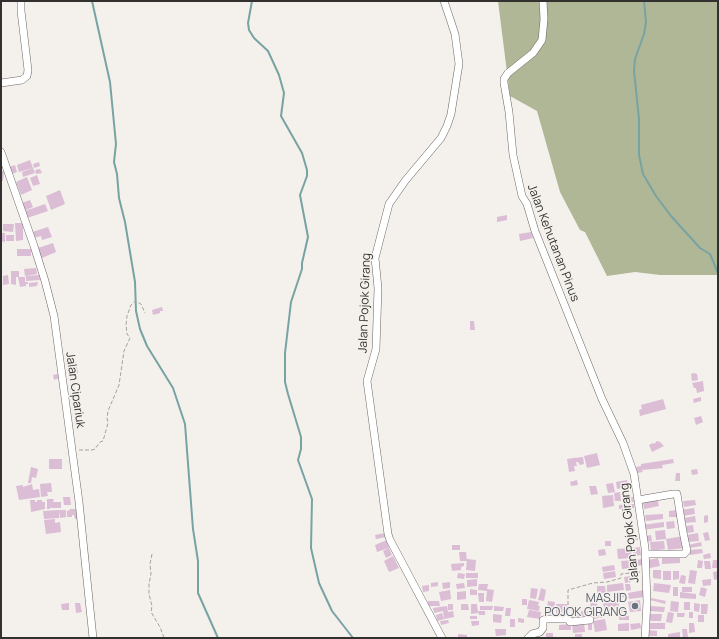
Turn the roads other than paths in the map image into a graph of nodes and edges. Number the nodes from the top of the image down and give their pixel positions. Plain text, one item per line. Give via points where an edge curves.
1 (21, 1) edge
2 (444, 1) edge
3 (543, 1) edge
4 (1, 83) edge
5 (1, 152) edge
6 (634, 474) joint
7 (638, 500) junction
8 (645, 554) junction
9 (590, 620) dead end
10 (93, 638) edge
11 (442, 638) edge
12 (528, 638) edge
13 (645, 638) edge

1 - 4 street via 27,76 22,80
2 - 11 street, Jalan Pojok Girang via 455,34 459,64 451,114 441,138 389,204 375,258 378,288 375,354 367,381 388,534
3 - 6 street, Jalan Kehutanan Pinus via 542,40 533,53 504,78 513,155 522,196 535,231
5 - 10 street, Jalan Cipariuk via 34,246 54,316 73,451
6 - 7 street, Jalan Pojok Girang
7 - 8 street, Jalan Pojok Girang
7 - 8 street via 677,494 686,546 684,554
8 - 13 street, Jalan Pojok Girang
9 - 12 street via 543,620 540,632

